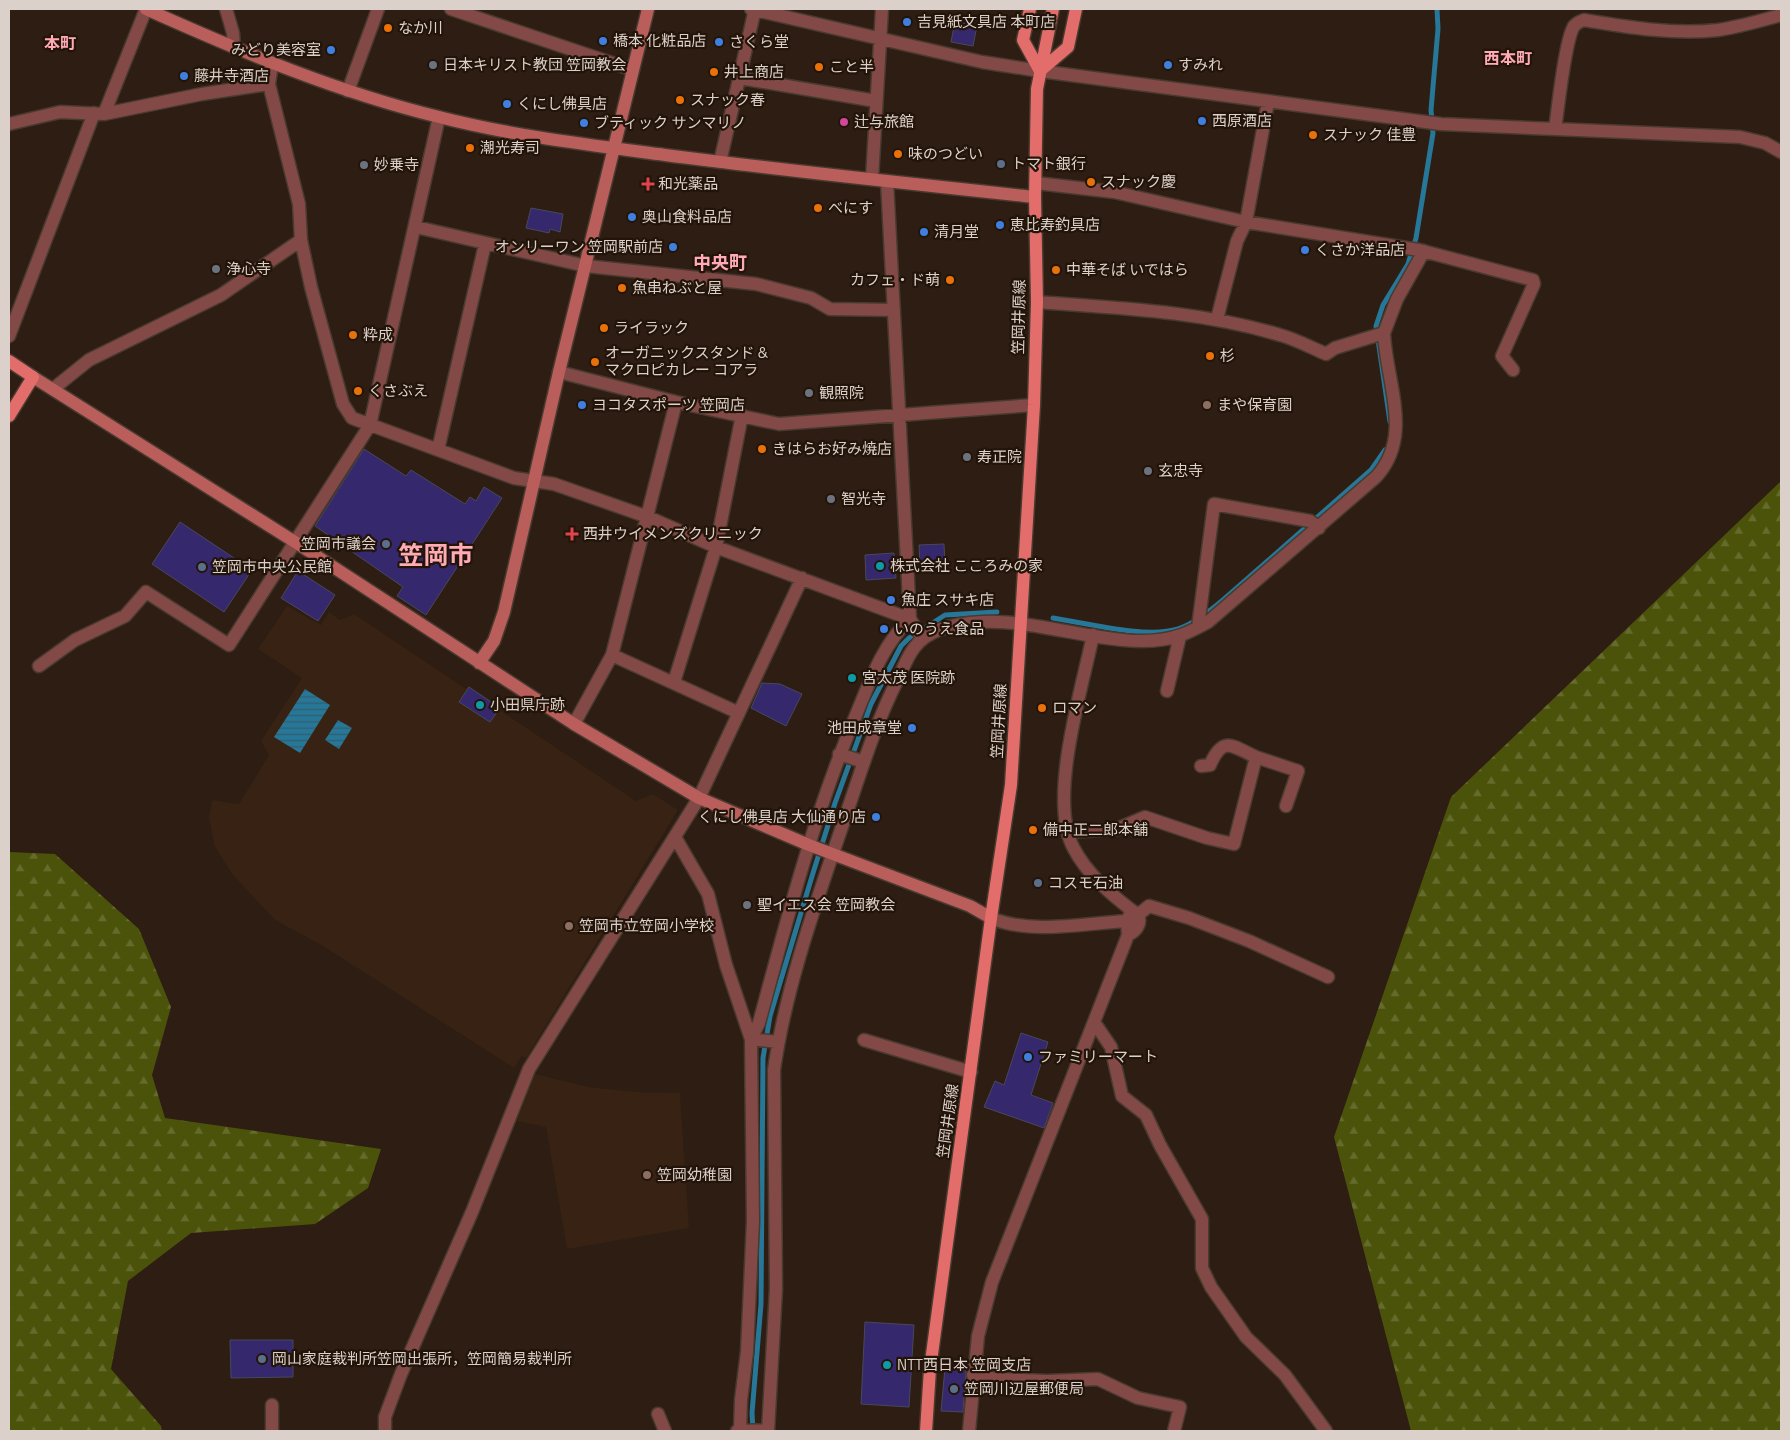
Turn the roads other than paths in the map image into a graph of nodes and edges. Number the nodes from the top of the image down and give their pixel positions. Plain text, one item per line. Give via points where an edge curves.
1 (146, 9) edge
2 (226, 9) edge
3 (378, 9) edge
4 (451, 9) edge
5 (648, 9) edge
6 (753, 9) edge
7 (882, 9) edge
8 (1030, 9) edge
9 (1053, 9) edge
10 (1076, 9) edge
11 (1781, 15) edge
12 (879, 37) junction
13 (234, 48) junction
14 (272, 64) junction
15 (633, 70) junction
16 (1040, 71) junction
17 (740, 78) junction
18 (269, 84) junction
19 (348, 92) junction
20 (876, 102) junction
21 (1268, 102) junction
22 (99, 113) junction
23 (439, 117) junction
24 (9, 124) edge
25 (1555, 129) junction
26 (614, 148) junction
27 (1781, 152) edge
28 (720, 162) junction
29 (872, 179) junction
30 (887, 181) junction
31 (1036, 183) junction
32 (1035, 197) junction
33 (1246, 222) junction
34 (416, 227) junction
35 (301, 240) junction
36 (485, 244) junction
37 (1417, 250) junction
38 (586, 266) junction
39 (1037, 302) junction
40 (894, 310) junction
41 (1217, 319) junction
42 (1379, 335) junction
43 (9, 336) edge
44 (9, 361) edge
45 (1514, 370) dead end
46 (559, 372) junction
47 (33, 377) junction
48 (53, 389) junction
49 (676, 402) junction
50 (1034, 405) junction
51 (899, 414) junction
52 (742, 415) junction
53 (9, 416) edge
54 (370, 425) junction
55 (438, 450) junction
56 (535, 480) junction
57 (648, 517) junction
58 (1315, 525) junction
59 (295, 542) junction
60 (716, 547) junction
61 (802, 578) junction
62 (1199, 618) junction
63 (912, 622) junction
64 (1020, 623) junction
65 (1093, 635) junction
66 (1180, 636) junction
67 (922, 638) junction
68 (612, 655) junction
69 (479, 662) junction
70 (39, 666) dead end
71 (674, 682) junction
72 (1167, 691) dead end
73 (877, 696) junction
74 (739, 713) junction
75 (574, 724) junction
76 (1256, 757) junction
77 (852, 758) junction
78 (1201, 766) dead end
79 (698, 798) junction
80 (1286, 806) dead end
81 (1068, 832) junction
82 (675, 837) junction
83 (812, 846) junction
84 (831, 853) junction
85 (1132, 915) junction
86 (991, 918) junction
87 (792, 946) junction
88 (1328, 977) dead end
89 (1094, 1022) junction
90 (864, 1040) dead end
91 (765, 1041) junction
92 (971, 1072) junction
93 (762, 1136) junction
94 (755, 1221) junction
95 (773, 1221) junction
96 (973, 1375) junction
97 (272, 1405) dead end
98 (658, 1414) dead end
99 (272, 1431) edge
100 (386, 1431) edge
101 (665, 1431) edge
102 (741, 1431) edge
103 (766, 1431) edge
104 (926, 1431) edge
105 (969, 1431) edge
106 (1174, 1431) edge
107 (1326, 1431) edge

1 - 13 street
1 - 22 street
2 - 13 street
3 - 19 street
4 - 15 street
5 - 15 street
6 - 12 street
6 - 17 street
7 - 12 street
8 - 16 main road via 1023,40
9 - 16 main road, 笠岡井原線
10 - 16 main road via 1068,47
11 - 25 street via 1716,30 1615,25 1584,20 1573,27
12 - 16 street via 982,62
12 - 20 street
13 - 14 street
14 - 18 street
14 - 19 street
15 - 26 street
16 - 21 street
16 - 31 main road, 笠岡井原線
17 - 20 street
17 - 28 street
18 - 22 street
18 - 35 street via 299,204
19 - 23 street
20 - 29 street
21 - 25 street via 1441,124
21 - 33 street
22 - 24 street via 60,112
22 - 43 street
23 - 26 street via 524,135
23 - 34 street
25 - 27 street via 1740,137
26 - 28 street
26 - 38 street
28 - 29 street
29 - 30 street
30 - 32 street
30 - 40 street
31 - 32 main road, 笠岡井原線
31 - 33 street via 1114,192
32 - 39 main road, 笠岡井原線
33 - 37 street
33 - 41 street via 1237,241
34 - 36 street
34 - 54 street
35 - 48 street via 221,295 89,360
35 - 54 street via 343,404 352,418
36 - 38 street
36 - 55 street
37 - 42 street
37 - 45 street via 1533,280 1502,356
38 - 40 street via 756,284 812,298 830,309
38 - 46 street
39 - 41 street via 1128,308
39 - 50 main road, 笠岡井原線
40 - 51 street
41 - 42 street via 1281,335 1326,354 1335,348
42 - 58 street via 1396,429 1390,460 1376,477
44 - 47 main road
46 - 49 street
46 - 56 street
47 - 48 street
47 - 53 main road
48 - 59 street
49 - 52 street
49 - 57 street
50 - 51 street
50 - 64 main road, 笠岡井原線
51 - 52 street via 779,424
51 - 63 street
52 - 60 street
54 - 55 street
54 - 59 street
55 - 56 street via 514,478
56 - 57 street
56 - 69 street via 504,612 494,641
57 - 60 street
57 - 68 street
58 - 62 street via 1221,614
58 - 62 street via 1214,504
59 - 69 street
59 - 70 street via 229,645 146,592 125,616 75,640
60 - 61 street
60 - 71 street
61 - 63 street
61 - 74 street
62 - 66 street
63 - 67 street
63 - 73 street via 897,631
64 - 65 street
64 - 67 street via 961,625
64 - 86 main road, 笠岡井原線 via 1012,785
65 - 66 street via 1150,641
65 - 81 street via 1067,766 1064,809
66 - 72 street
67 - 73 street
68 - 71 street
68 - 75 street
69 - 75 street
71 - 74 street
73 - 77 street
73 - 77 street
74 - 79 street
75 - 79 street
76 - 78 street via 1230,745 1222,746 1210,765
76 - 80 street via 1298,771
76 - 81 street via 1234,844 1144,817 1117,829
77 - 83 street
77 - 84 street
79 - 82 street
79 - 83 street
81 - 85 street via 1080,859
82 - 91 street via 708,894 726,965
82 - 100 street via 529,1069 472,1212 401,1374 385,1417
83 - 84 street
83 - 87 street
84 - 86 street via 970,906
84 - 87 street
85 - 86 street via 1044,926 1002,923
85 - 88 street via 1149,906 1189,918
85 - 89 street via 1128,935
86 - 92 main road, 笠岡井原線
87 - 91 street via 786,1001
87 - 91 street via 759,1023
89 - 96 street via 992,1282 978,1336
89 - 107 street via 1111,1047 1122,1096 1146,1115 1160,1146 1199,1212 1202,1219 1202,1268 1210,1287 1246,1338 1285,1375
90 - 92 street
91 - 93 street
91 - 93 street via 774,1070
92 - 104 main road, 笠岡井原線 via 930,1369
93 - 94 street
93 - 95 street
94 - 95 street
94 - 102 street
95 - 103 street via 776,1289
96 - 105 street
96 - 106 street via 1047,1381 1098,1380 1138,1398 1180,1407
97 - 99 street
98 - 101 street
102 - 103 street

